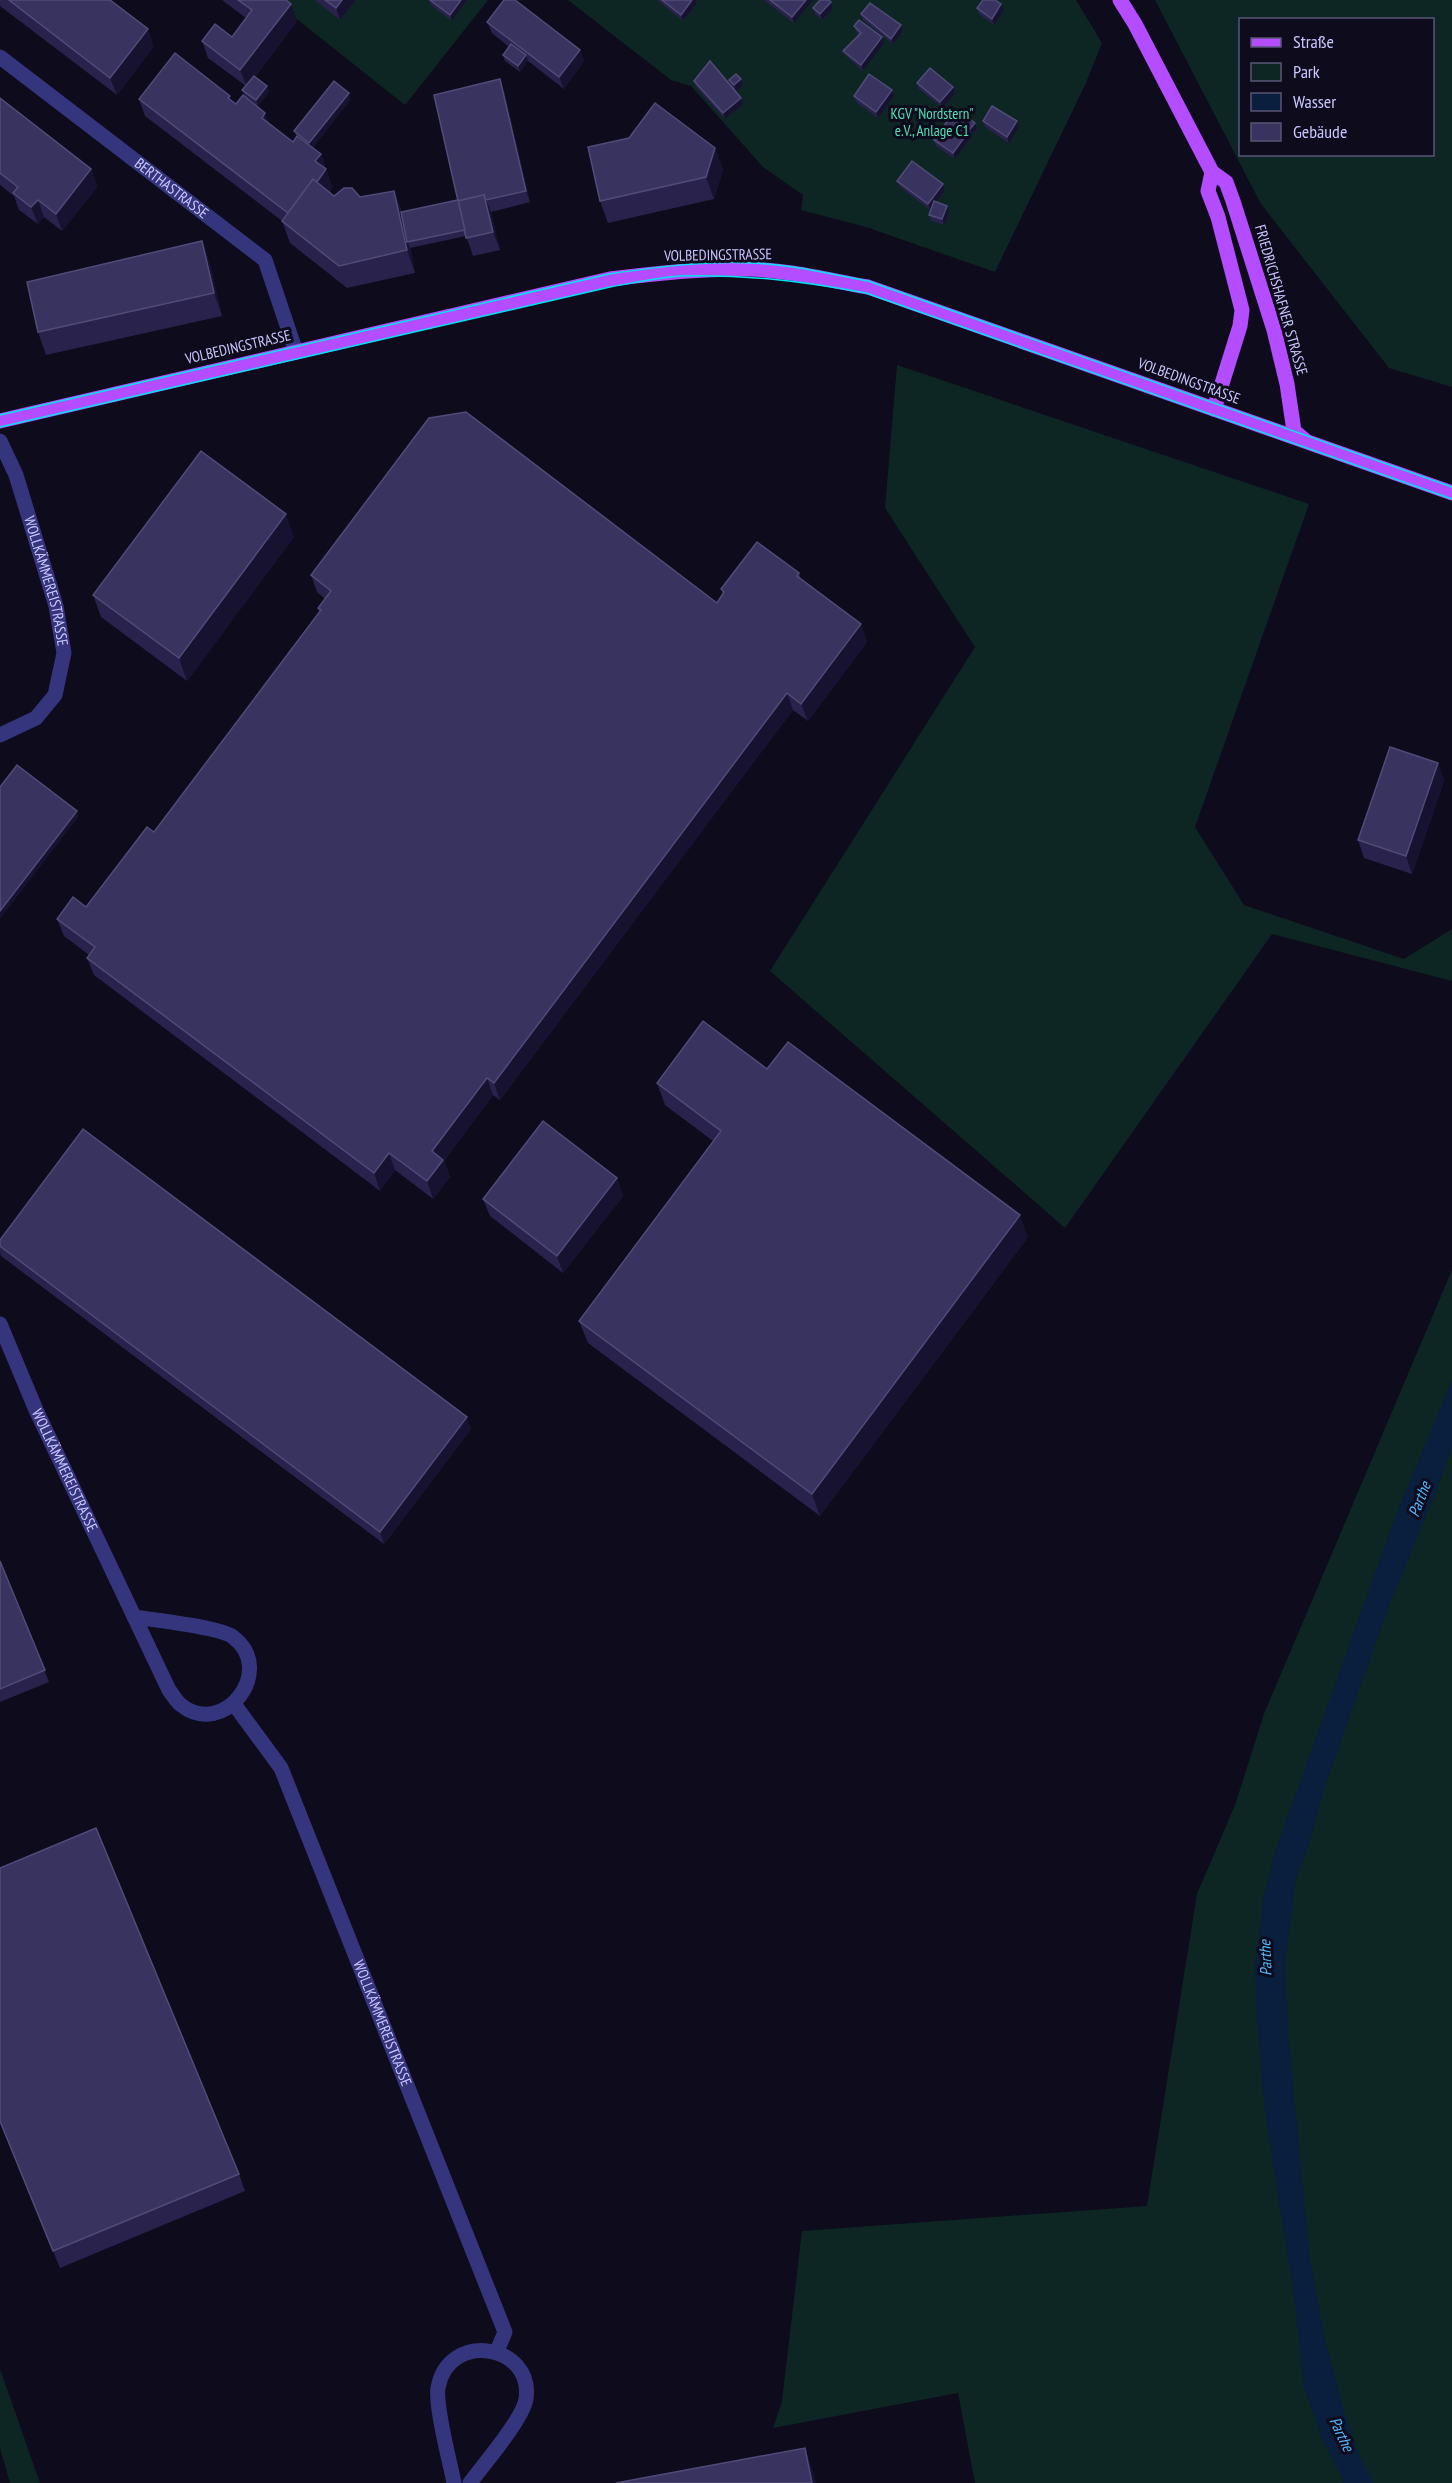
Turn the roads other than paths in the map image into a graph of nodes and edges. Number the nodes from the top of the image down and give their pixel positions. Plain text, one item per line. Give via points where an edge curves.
1 (1120, 0) edge
2 (0, 57) edge
3 (1212, 172) junction
4 (296, 352) junction
5 (1214, 409) junction
6 (0, 422) edge
7 (0, 441) edge
8 (1307, 442) junction
9 (1452, 493) edge
10 (0, 735) edge
11 (0, 1324) edge
12 (134, 1617) junction
13 (234, 1704) junction
14 (497, 2352) junction
15 (453, 2483) edge
16 (470, 2483) edge

1 - 3 main road, FRIEDRICHSHAFNER STRASSE
2 - 4 street, BERTHASTRASSE via 266,260
3 - 5 main road, FRIEDRICHSHAFNER STRASSE via 1208,190 1242,310
3 - 8 main road, FRIEDRICHSHAFNER STRASSE via 1226,182 1233,201 1274,330 1294,431
4 - 5 main road, VOLBEDINGSTRASSE via 610,279 676,271 749,269 868,287
4 - 6 main road, VOLBEDINGSTRASSE
5 - 8 main road, VOLBEDINGSTRASSE
7 - 10 street, WOLLKÄMMEREISTRASSE via 16,475 56,606 64,653 55,695 36,718
8 - 9 main road, VOLBEDINGSTRASSE
11 - 12 street, WOLLKÄMMEREISTRASSE via 36,1410
12 - 13 street, WOLLKÄMMEREISTRASSE via 169,1690 181,1705 199,1713 212,1713
12 - 13 street via 216,1629 233,1637 245,1652 250,1670 246,1688
13 - 14 street, WOLLKÄMMEREISTRASSE via 281,1768 506,2332
14 - 15 street via 477,2349 458,2356 444,2370 438,2389
14 - 16 street via 514,2362 524,2379 526,2398 520,2417

